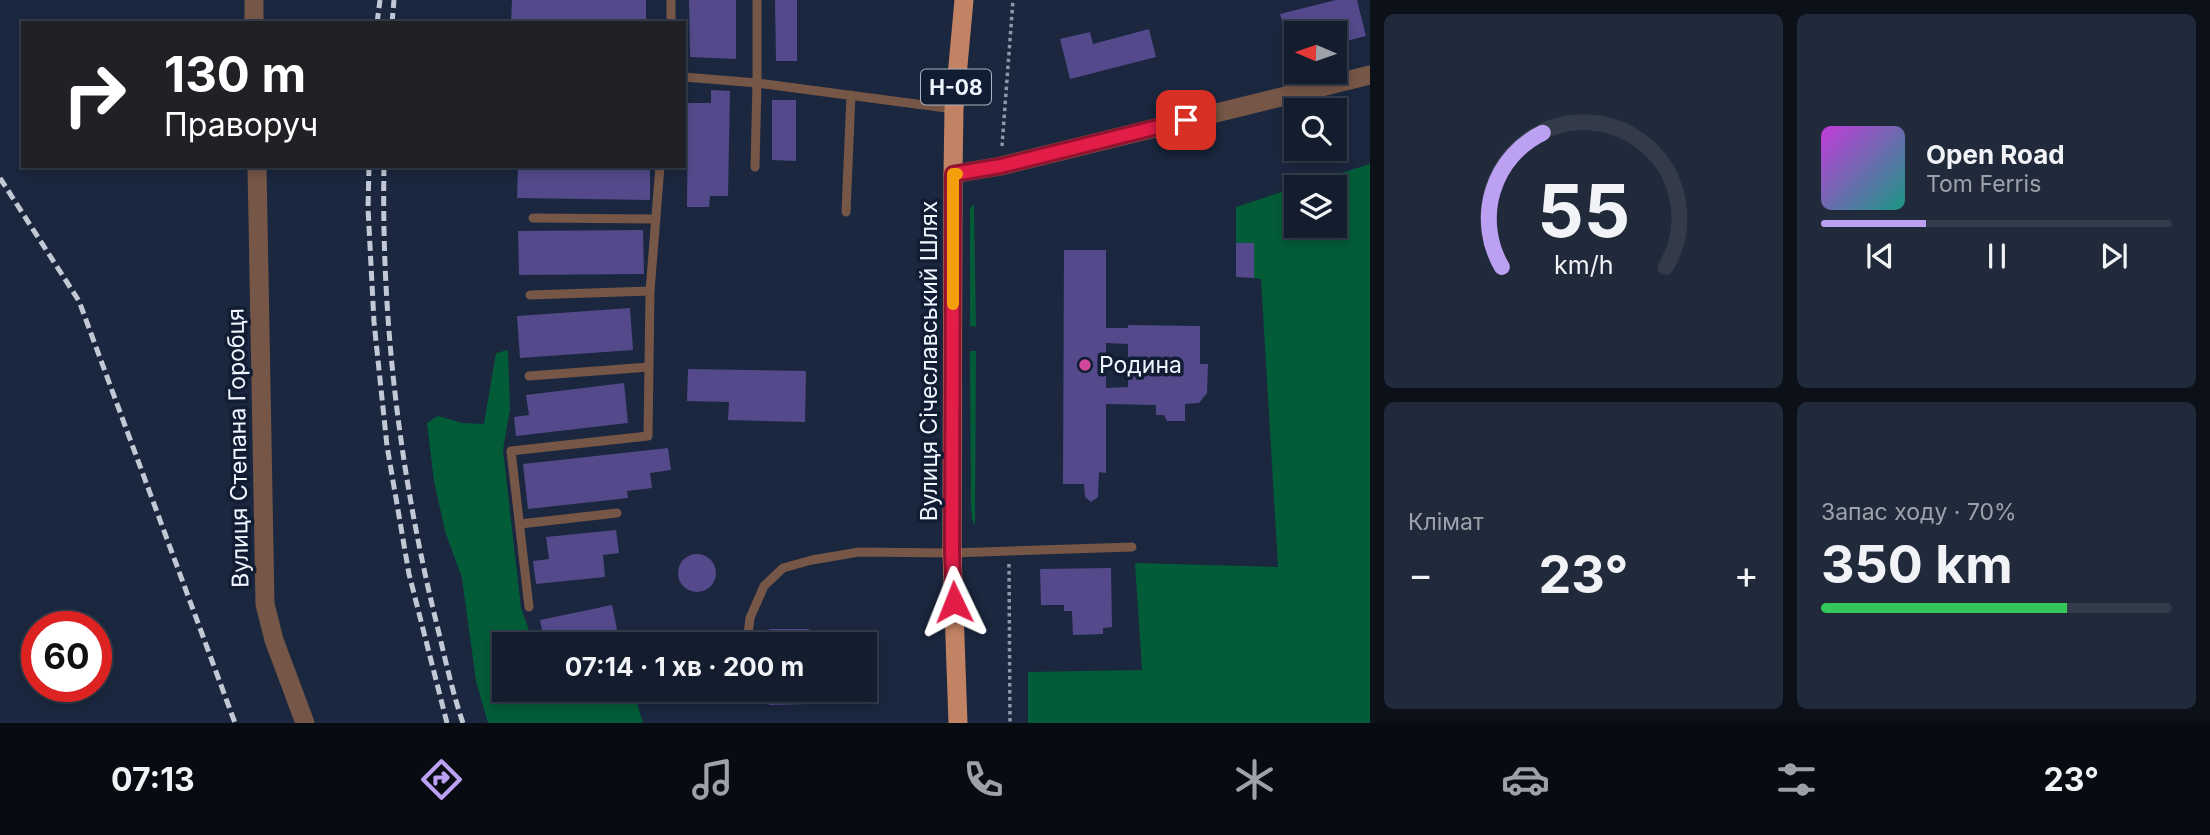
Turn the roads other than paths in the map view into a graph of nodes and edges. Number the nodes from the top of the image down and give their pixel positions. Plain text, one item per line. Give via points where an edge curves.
1 (254, 0) edge
2 (671, 0) edge
3 (757, 0) edge
4 (964, 0) edge
5 (254, 21) edge
6 (671, 21) edge
7 (1370, 75) edge
8 (686, 77) edge
9 (757, 83) junction
10 (850, 95) junction
11 (954, 109) junction
12 (755, 167) dead end
13 (257, 168) edge
14 (660, 168) edge
15 (953, 174) junction
16 (846, 212) dead end
17 (533, 218) dead end
18 (656, 219) junction
19 (650, 290) junction
20 (530, 295) dead end
21 (649, 367) junction
22 (529, 376) dead end
23 (617, 513) dead end
24 (520, 524) junction
25 (1132, 547) dead end
26 (952, 553) junction
27 (529, 607) dead end
28 (748, 632) edge
29 (305, 723) edge
30 (958, 723) edge

1 - 5 street
2 - 6 lane
3 - 9 lane
4 - 11 main road, Вулиця Січеславський Шлях / Н-08
7 - 15 street
8 - 9 lane
9 - 10 lane
9 - 12 lane
10 - 11 lane
10 - 16 lane
11 - 15 main road, Вулиця Січеславський Шлях / Н-08
13 - 29 street, Вулиця Степана Горобця via 265,604
14 - 18 lane
15 - 26 main road, Вулиця Січеславський Шлях / Н-08
17 - 18 lane
18 - 19 lane
19 - 20 lane
19 - 21 lane
21 - 22 lane
21 - 24 lane via 648,436 511,452
23 - 24 lane
24 - 27 lane
25 - 26 lane
26 - 28 lane via 859,552 783,568 764,586
26 - 30 main road, Вулиця Січеславський Шлях / Н-08

